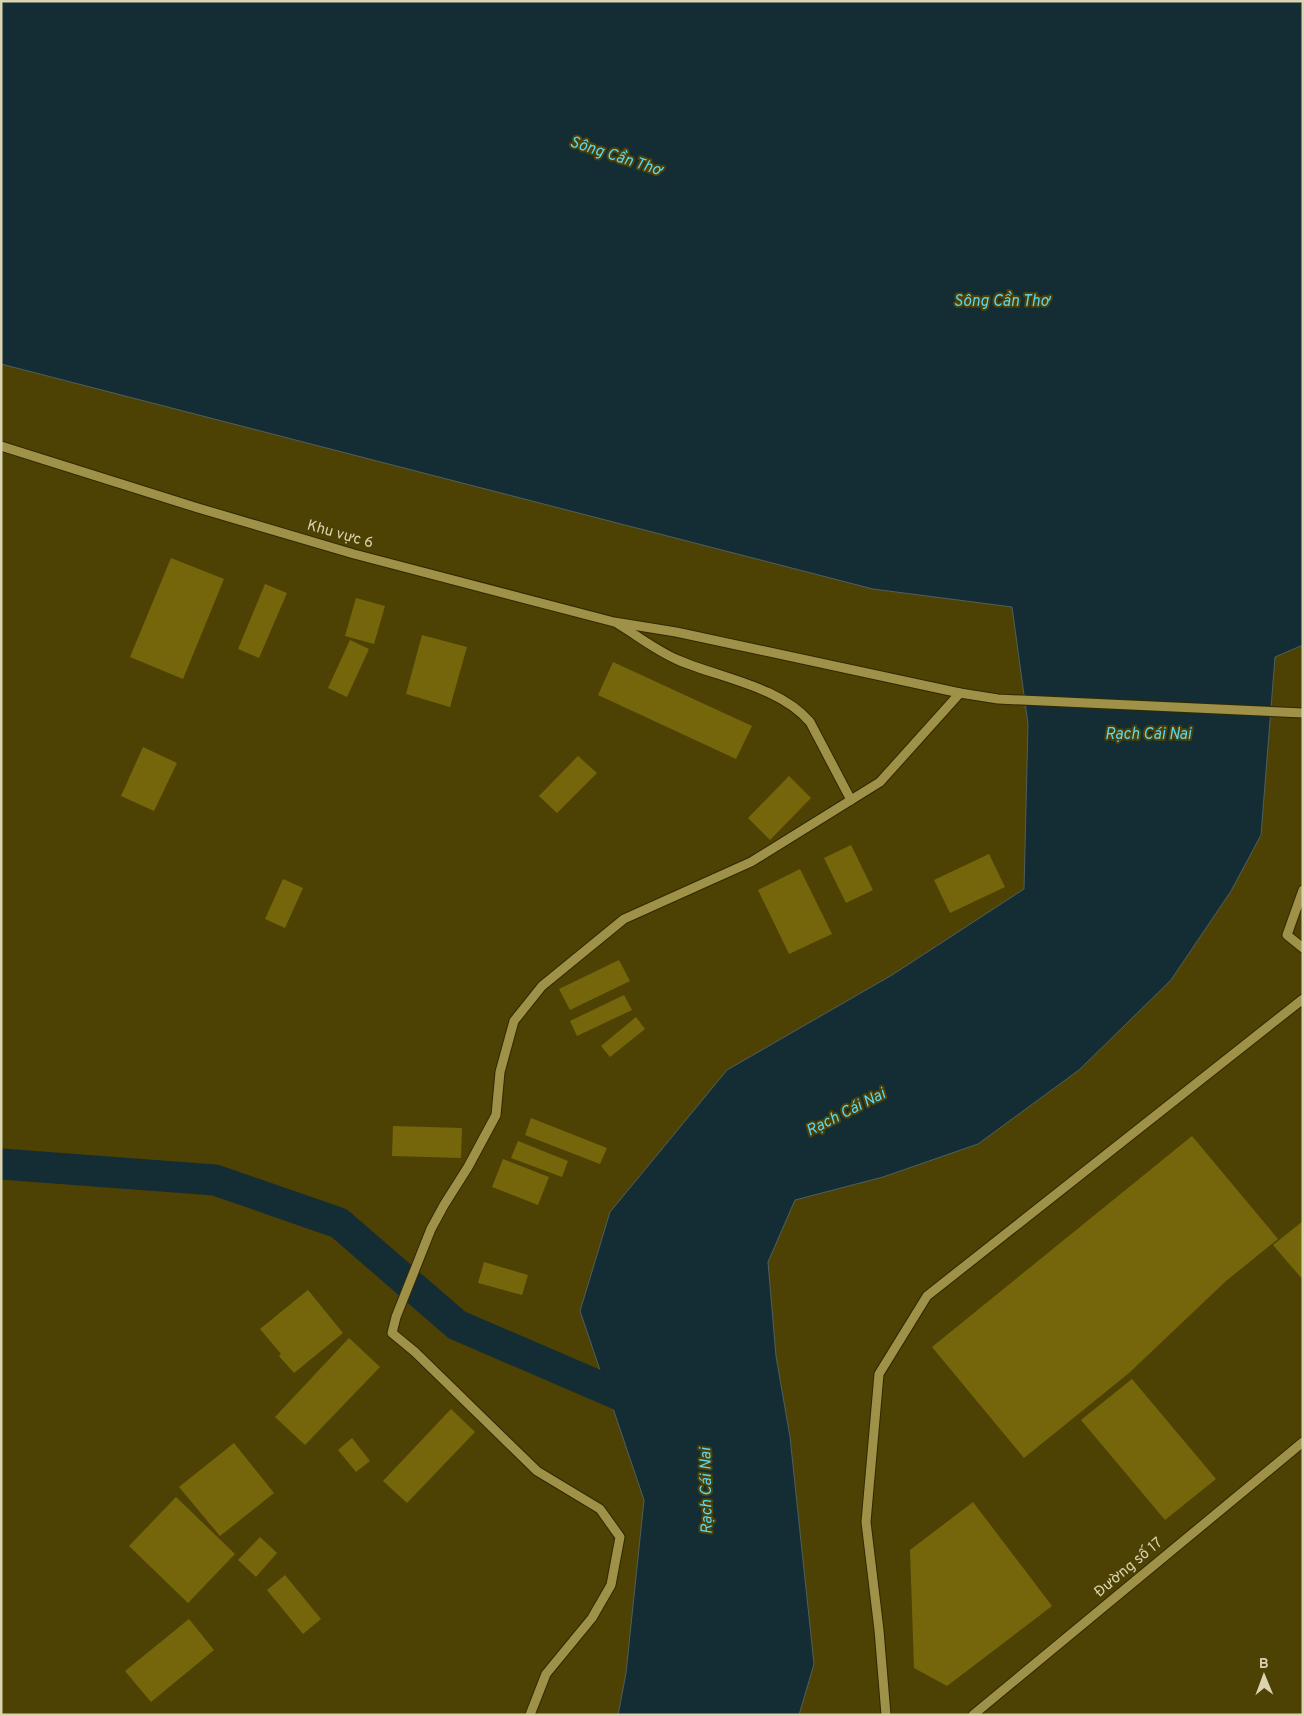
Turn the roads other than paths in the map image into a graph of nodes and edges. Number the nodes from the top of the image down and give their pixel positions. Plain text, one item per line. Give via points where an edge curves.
1 (1, 446) edge
2 (614, 622) junction
3 (960, 693) junction
4 (1303, 713) edge
5 (851, 800) junction
6 (1303, 890) edge
7 (1303, 948) edge
8 (1303, 999) edge
9 (1303, 1442) edge
10 (530, 1715) edge
11 (886, 1715) edge
12 (973, 1715) edge

1 - 2 street, Khu vực 6 via 354,554
2 - 3 street, Khu vực 6 via 676,632
2 - 5 street via 677,659 765,691 805,716
3 - 4 street, Khu vực 6 via 998,698
3 - 5 street via 880,782
5 - 10 street via 751,862 624,919 542,986 514,1021 500,1072 496,1115 431,1229 396,1317 392,1333 537,1471 600,1509 620,1537 611,1584 592,1618 546,1674
6 - 7 street via 1287,935
8 - 11 street via 927,1296 879,1374 866,1522
9 - 12 street, Đường số 17

